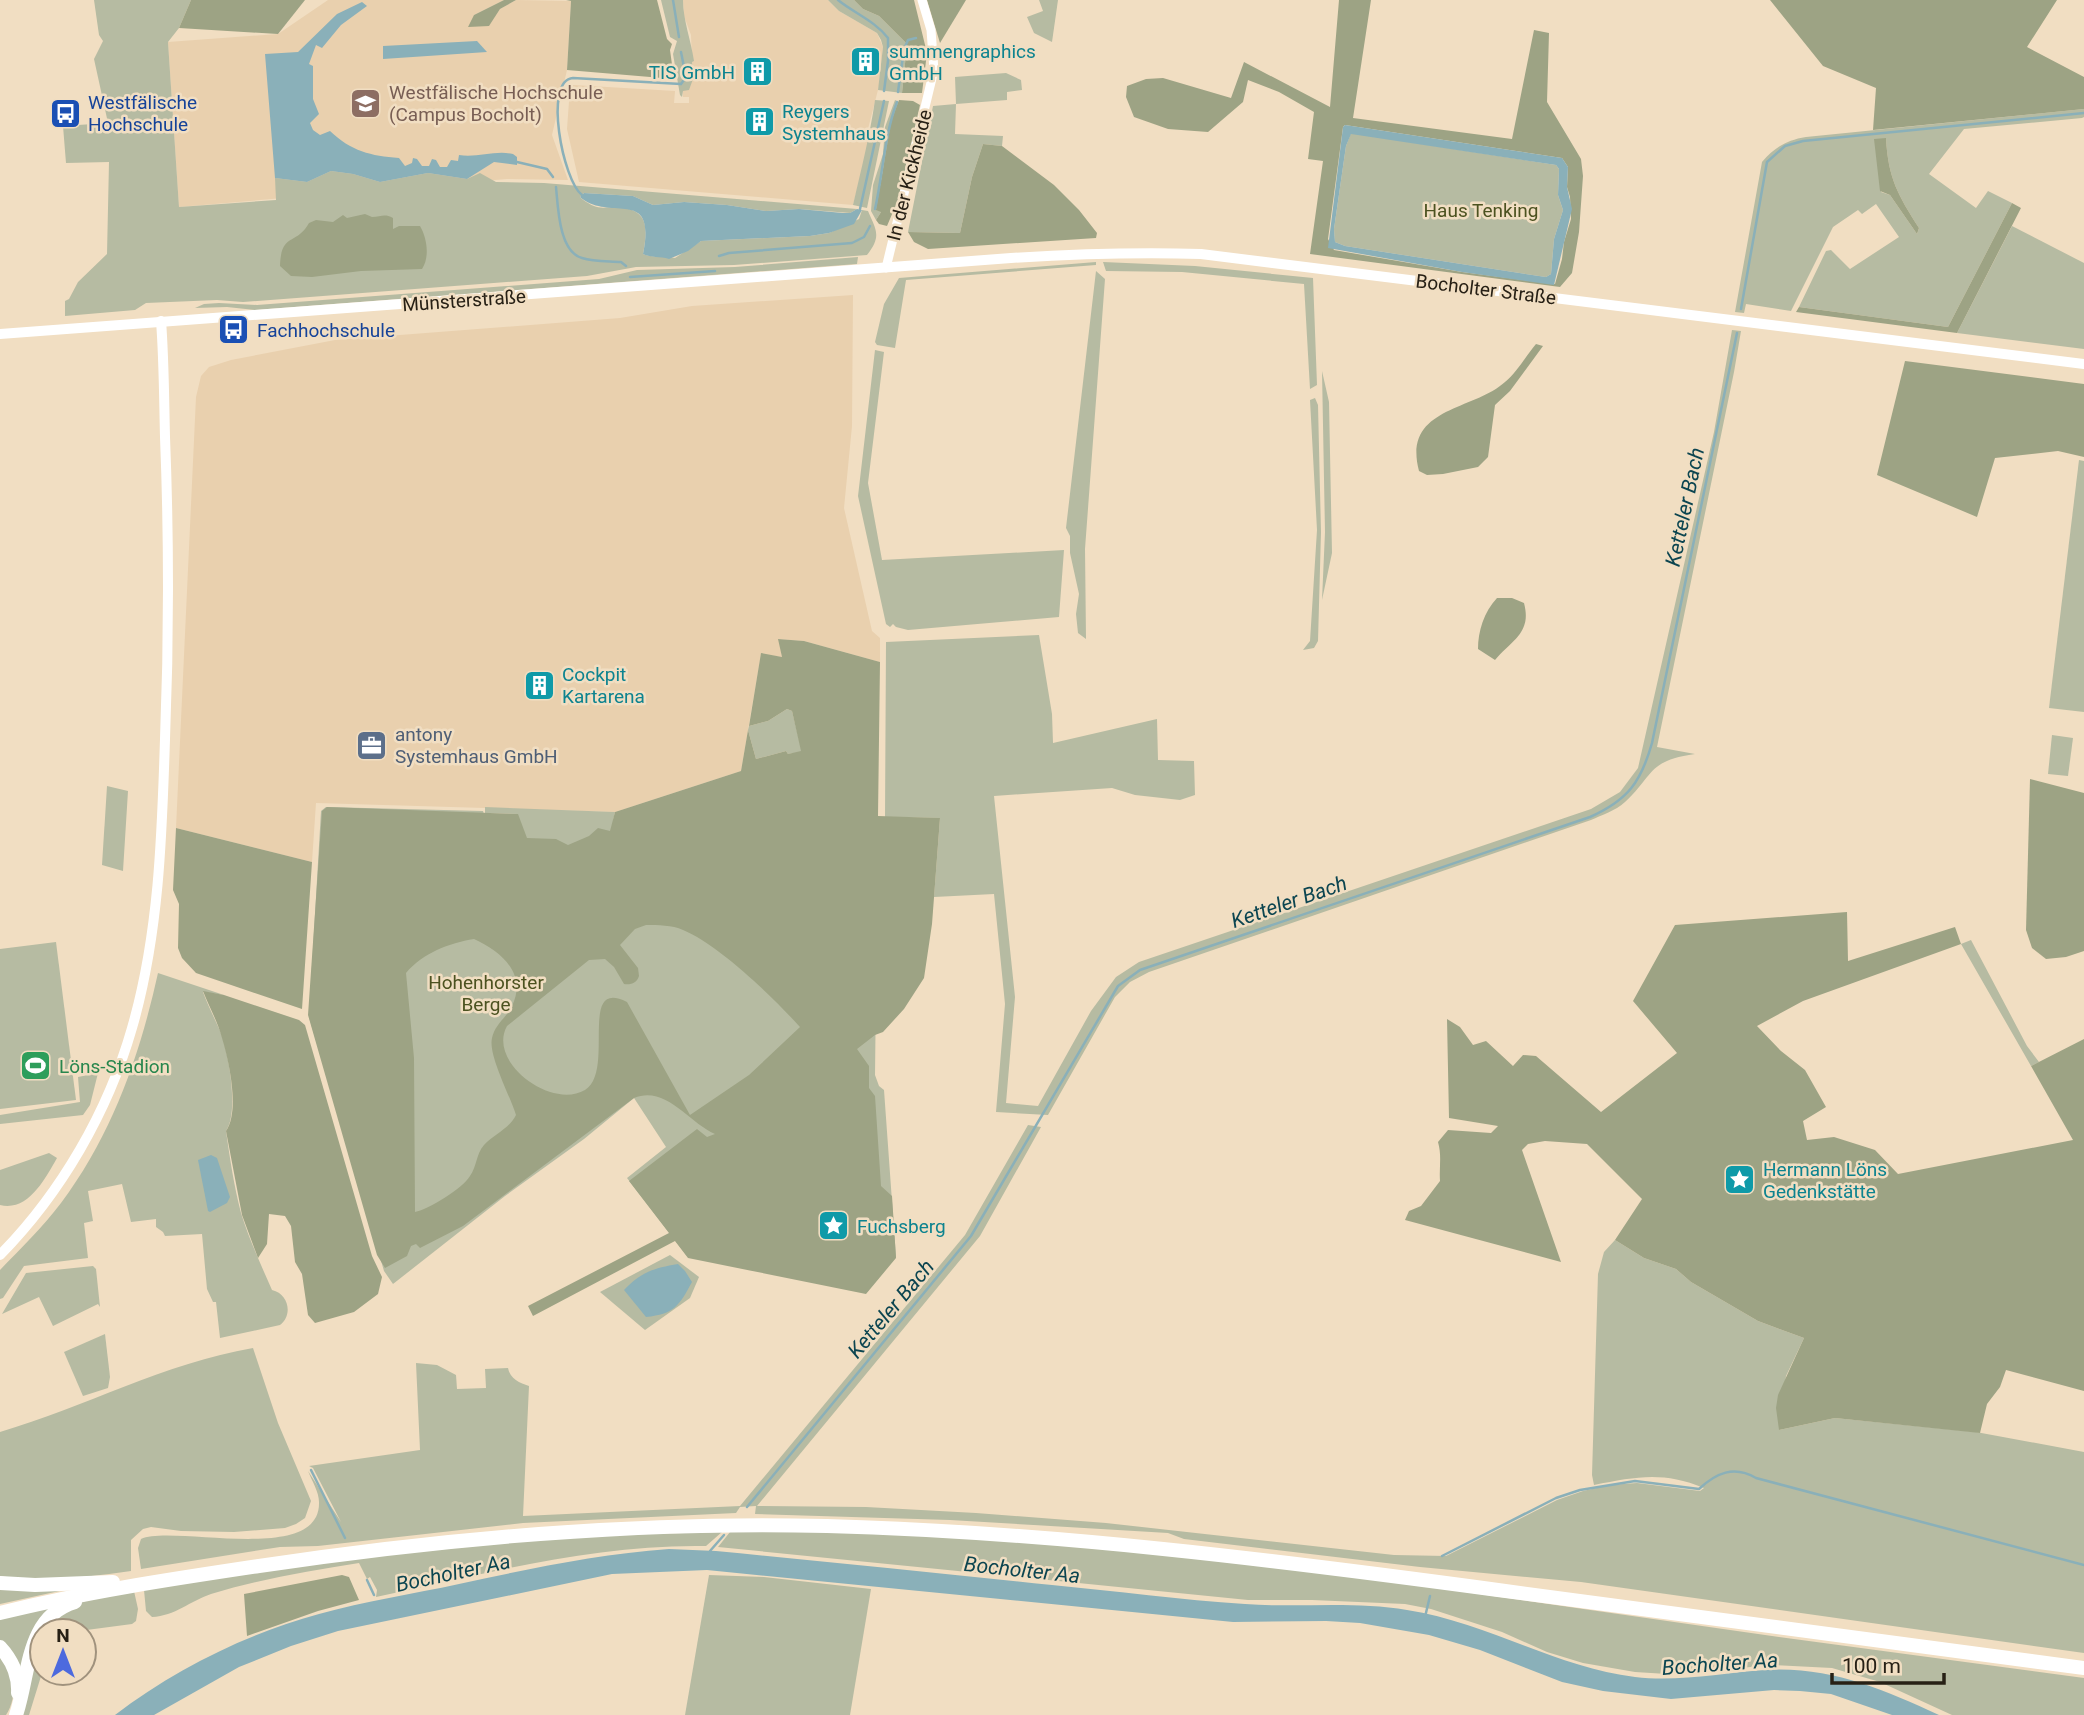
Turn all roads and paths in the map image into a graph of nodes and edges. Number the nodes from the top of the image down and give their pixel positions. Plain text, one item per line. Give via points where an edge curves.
1 (922, 0) edge
2 (886, 268) junction
3 (162, 321) junction
4 (0, 334) edge
5 (2084, 364) edge
6 (0, 1255) edge
7 (128, 1581) junction
8 (153, 1582) junction
9 (0, 1583) edge
10 (0, 1608) edge
11 (0, 1614) edge
12 (0, 1647) edge
13 (2084, 1661) edge
14 (2084, 1668) edge
15 (14, 1715) edge

1 - 2 street, In der Kickheide via 931,30 934,71
2 - 3 main road, Münsterstraße
2 - 5 main road, Bocholter Straße via 1105,252 1201,254
3 - 4 main road, Münsterstraße
3 - 6 main road via 168,676 151,942 120,1067 91,1131 55,1189
7 - 9 highway
7 - 10 highway
7 - 13 highway via 320,1550 537,1528 823,1520 974,1526 1252,1552
8 - 11 highway
8 - 14 highway via 369,1550 537,1533 823,1526 975,1532 1253,1558
8 - 15 highway via 77,1601 52,1613 33,1642
12 - 15 highway via 17,1675

